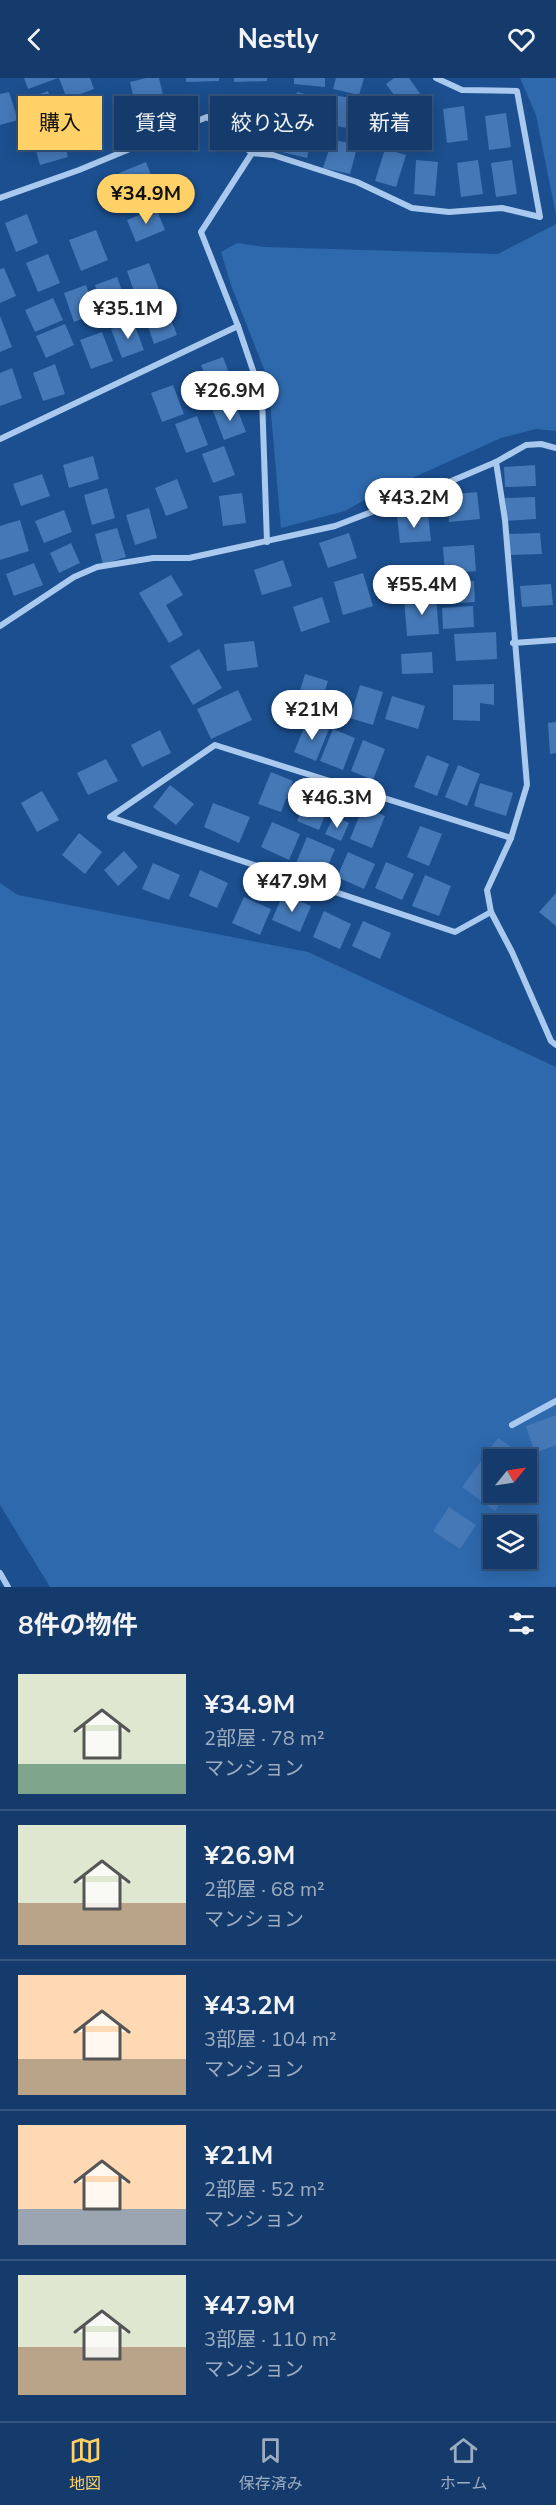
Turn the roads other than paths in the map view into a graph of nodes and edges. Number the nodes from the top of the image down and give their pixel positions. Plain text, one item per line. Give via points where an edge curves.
1 (436, 78) edge
2 (252, 153) junction
3 (0, 198) edge
4 (238, 326) junction
5 (0, 439) edge
6 (556, 448) edge
7 (496, 462) junction
8 (267, 542) junction
9 (0, 626) edge
10 (556, 640) edge
11 (513, 643) junction
12 (511, 838) junction
13 (491, 912) junction
14 (556, 1045) edge
15 (556, 1401) edge
16 (512, 1425) dead end
17 (0, 1573) edge
18 (8, 1587) edge

1 - 2 street via 462,90 518,91 540,217 502,208 449,212 412,208 357,182 273,155
2 - 3 street via 207,117
2 - 4 street via 201,232
4 - 5 street
4 - 8 street via 262,397
6 - 7 street via 526,445
7 - 8 street via 335,526
7 - 11 street via 505,520
8 - 9 street via 189,558 153,558 96,567
10 - 11 street
11 - 12 street via 527,786
12 - 13 street via 487,890
12 - 13 street via 215,745 110,817 454,932
13 - 14 street
15 - 16 street
17 - 18 street

